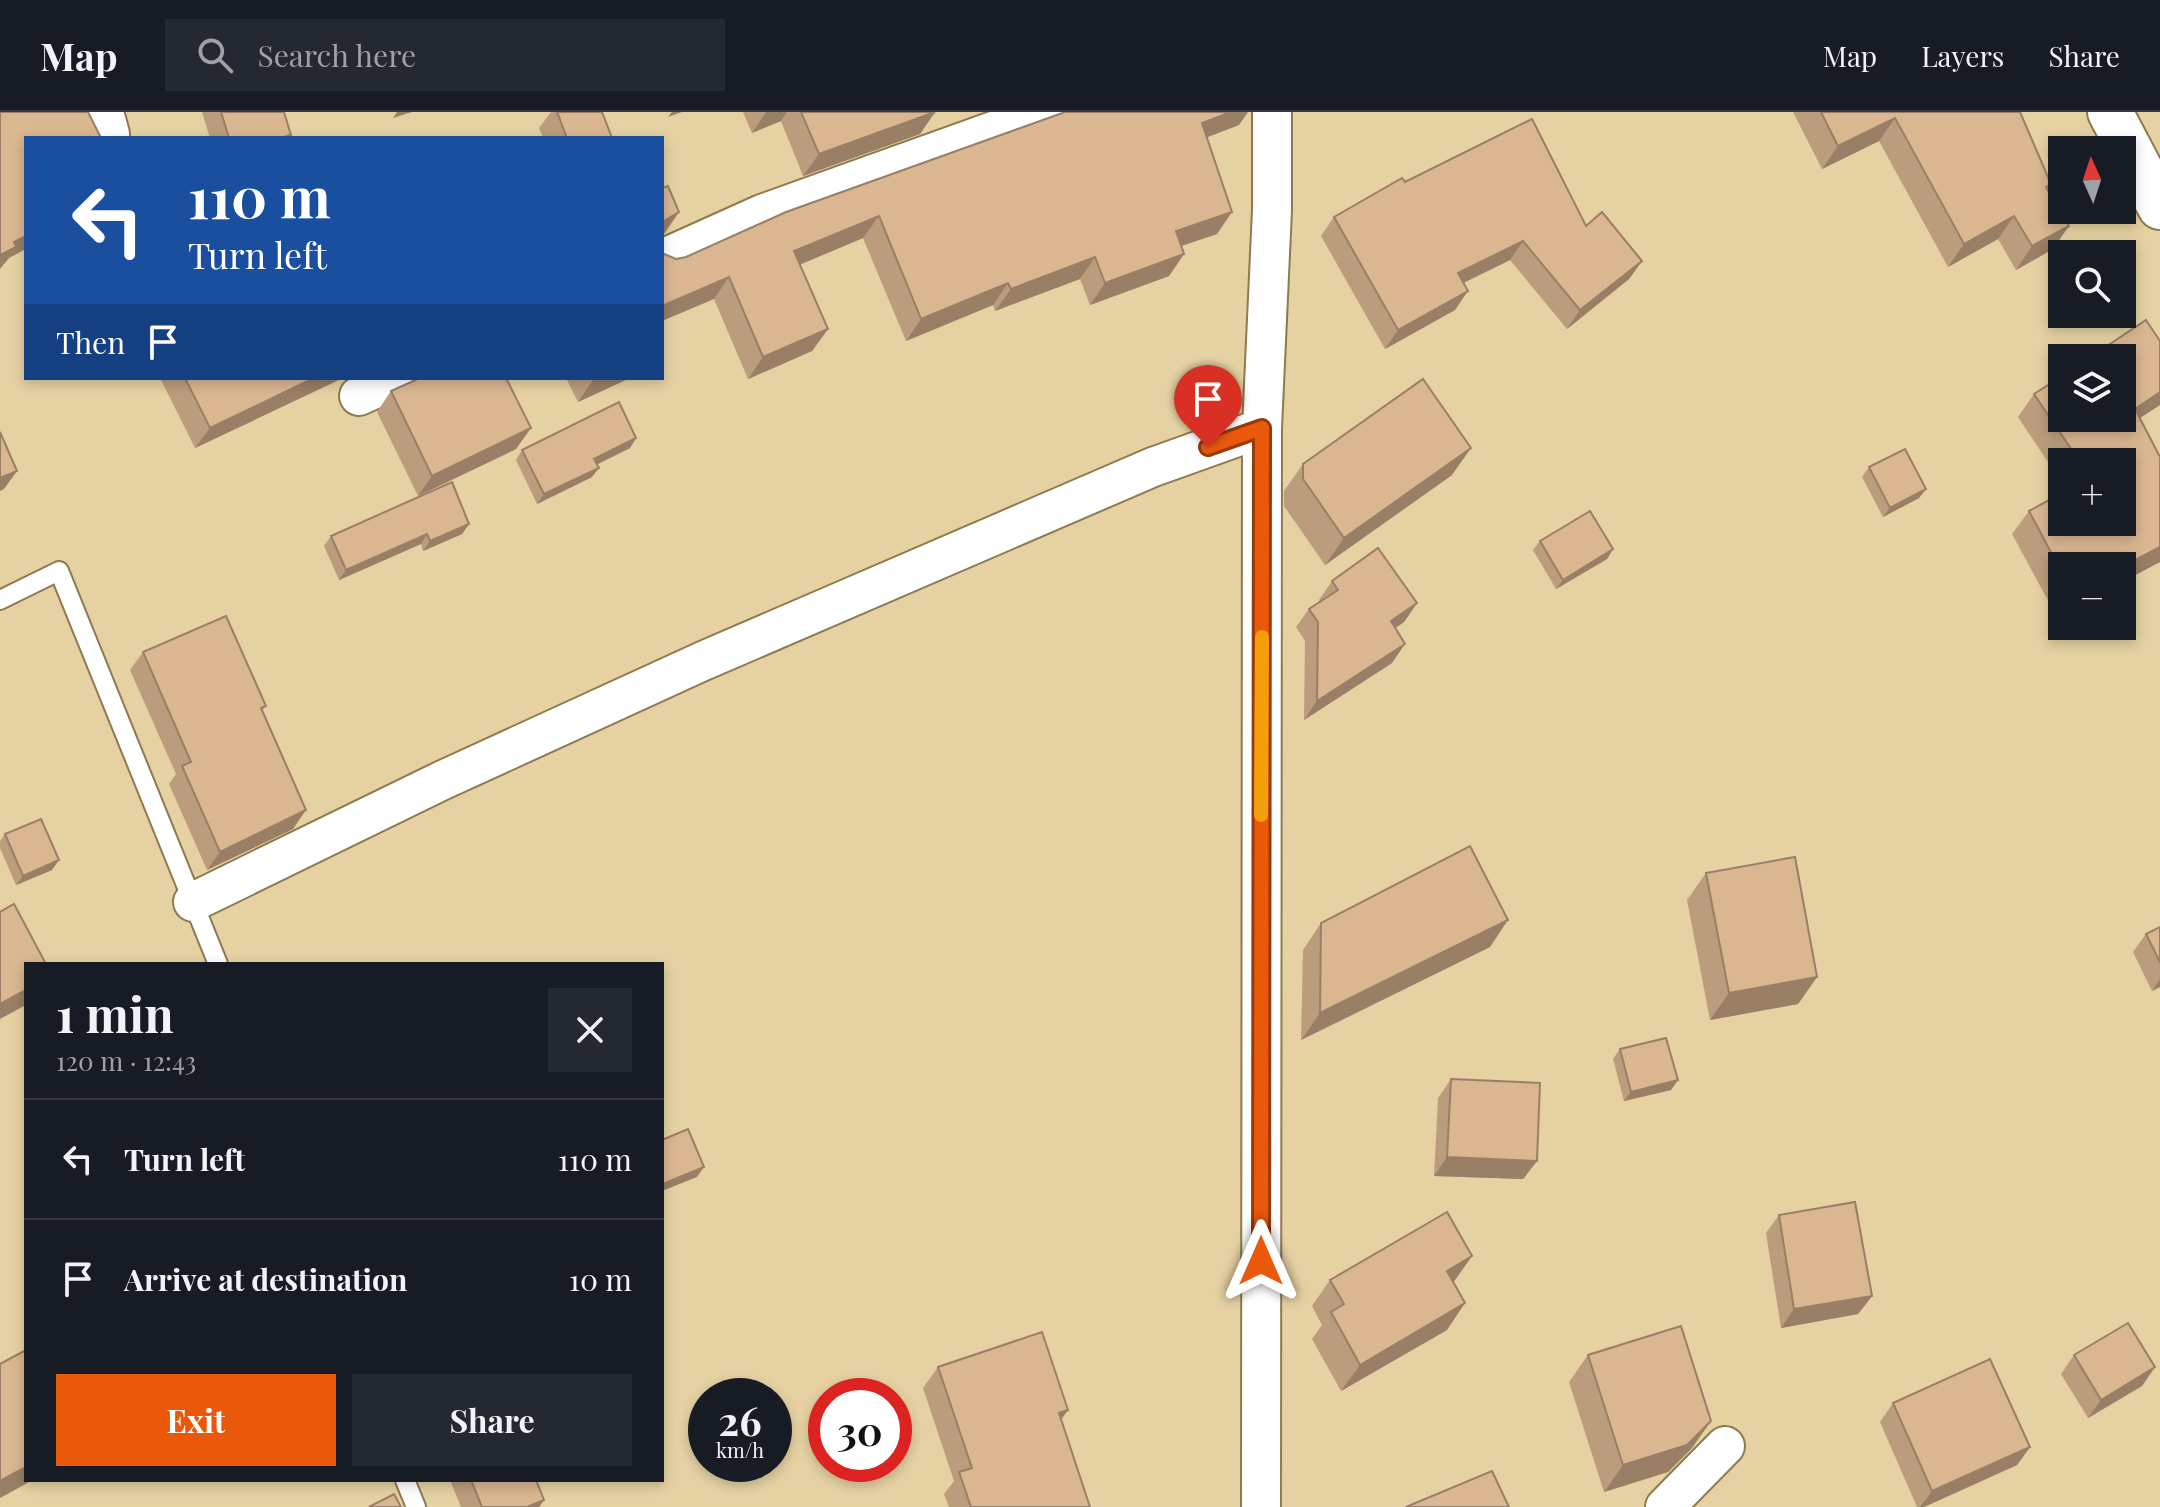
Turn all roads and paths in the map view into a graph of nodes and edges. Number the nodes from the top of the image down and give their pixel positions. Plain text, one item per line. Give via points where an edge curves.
1 (1046, 112) edge
2 (1272, 112) edge
3 (2110, 112) edge
4 (2160, 207) edge
5 (664, 258) edge
6 (394, 380) edge
7 (359, 396) dead end
8 (1262, 428) junction
9 (0, 600) edge
10 (193, 902) junction
11 (217, 962) edge
12 (1725, 1446) dead end
13 (406, 1482) edge
14 (416, 1507) edge
15 (1261, 1507) edge
16 (1665, 1507) edge

1 - 5 street via 762,214
2 - 8 street
3 - 4 highway
6 - 7 street
8 - 10 street via 1153,467 703,661
8 - 15 street
9 - 10 lane via 59,571
10 - 11 lane
12 - 16 street
13 - 14 lane

